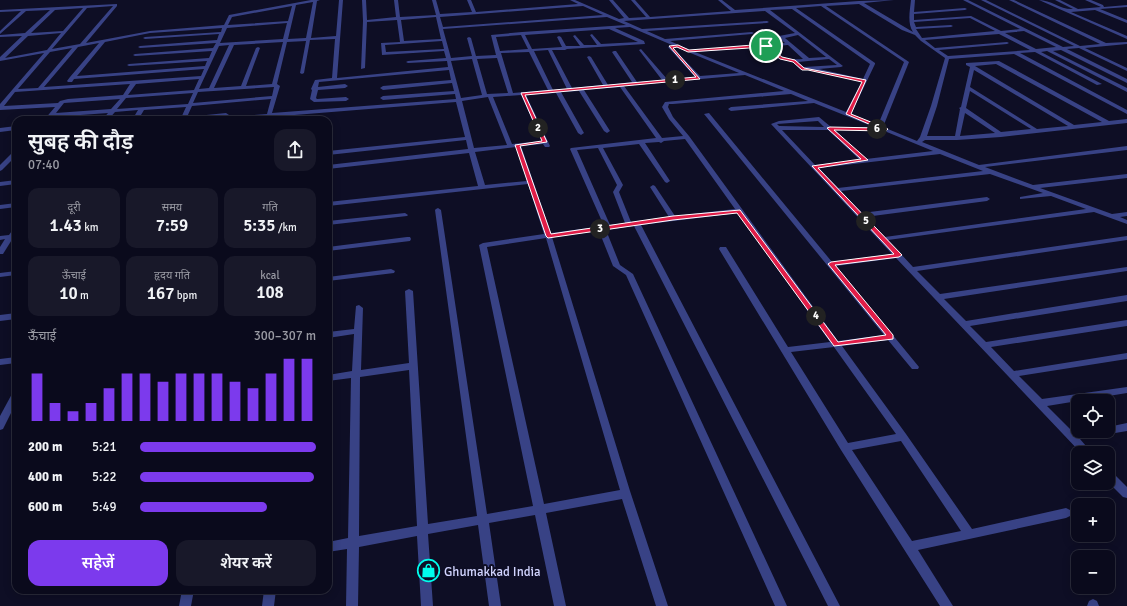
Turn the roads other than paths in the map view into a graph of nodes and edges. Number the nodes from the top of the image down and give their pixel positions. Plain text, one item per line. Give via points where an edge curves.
1 (316, 0) edge
2 (341, 0) edge
3 (364, 0) edge
4 (396, 0) edge
5 (434, 0) edge
6 (469, 0) edge
7 (572, 0) edge
8 (611, 0) edge
9 (633, 0) edge
10 (720, 0) edge
11 (892, 0) edge
12 (913, 0) edge
13 (965, 0) edge
14 (983, 0) edge
15 (1011, 0) edge
16 (1041, 0) edge
17 (1057, 0) edge
18 (1086, 0) edge
19 (857, 1) edge
20 (1126, 4) edge
21 (294, 5) junction
22 (583, 5) junction
23 (822, 5) junction
24 (84, 7) junction
25 (792, 7) junction
26 (1115, 7) junction
27 (54, 8) junction
28 (592, 8) junction
29 (1093, 8) junction
30 (1104, 8) junction
31 (766, 9) junction
32 (25, 10) junction
33 (965, 10) dead end
34 (1078, 10) junction
35 (8, 11) junction
36 (1064, 11) junction
37 (0, 12) edge
38 (734, 12) junction
39 (1127, 12) edge
40 (474, 13) junction
41 (911, 13) junction
42 (609, 16) junction
43 (0, 17) edge
44 (399, 18) junction
45 (438, 18) junction
46 (649, 18) junction
47 (627, 19) junction
48 (365, 20) junction
49 (618, 20) junction
50 (912, 21) junction
51 (289, 22) junction
52 (767, 22) dead end
53 (1127, 22) edge
54 (504, 24) junction
55 (632, 25) junction
56 (226, 26) junction
57 (951, 26) dead end
58 (610, 27) junction
59 (441, 28) junction
60 (913, 28) junction
61 (642, 30) junction
62 (1026, 30) junction
63 (63, 32) junction
64 (150, 32) junction
65 (1001, 32) junction
66 (0, 33) edge
67 (222, 33) junction
68 (522, 33) junction
69 (28, 34) junction
70 (509, 34) junction
71 (752, 34) dead end
72 (799, 34) junction
73 (915, 34) junction
74 (592, 35) dead end
75 (0, 36) edge
76 (6, 36) junction
77 (575, 36) dead end
78 (338, 37) junction
79 (146, 38) junction
80 (469, 38) dead end
81 (559, 38) dead end
82 (921, 38) junction
83 (1127, 38) edge
84 (104, 40) junction
85 (308, 40) junction
86 (444, 40) junction
87 (664, 40) junction
88 (285, 41) junction
89 (0, 42) edge
90 (402, 43) junction
91 (1007, 43) dead end
92 (1127, 43) edge
93 (232, 44) junction
94 (787, 44) junction
95 (1117, 44) junction
96 (80, 45) junction
97 (217, 45) junction
98 (1106, 45) junction
99 (600, 46) junction
100 (678, 46) junction
101 (766, 46) junction
102 (1077, 46) junction
103 (140, 47) junction
104 (583, 47) junction
105 (258, 48) dead end
106 (1060, 48) junction
107 (565, 49) junction
108 (935, 49) junction
109 (1047, 49) junction
110 (1127, 49) edge
111 (50, 50) junction
112 (446, 50) junction
113 (531, 50) junction
114 (550, 50) junction
115 (641, 50) dead end
116 (1036, 50) junction
117 (688, 51) junction
118 (408, 52) junction
119 (614, 52) dead end
120 (1015, 52) junction
121 (500, 54) junction
122 (135, 55) junction
123 (589, 57) dead end
124 (957, 57) junction
125 (475, 58) junction
126 (830, 58) junction
127 (947, 58) junction
128 (211, 59) junction
129 (448, 59) junction
130 (2, 60) edge
131 (808, 60) junction
132 (794, 61) junction
133 (408, 62) junction
134 (0, 64) edge
135 (129, 65) junction
136 (970, 66) junction
137 (207, 67) junction
138 (362, 68) dead end
139 (450, 68) junction
140 (808, 68) junction
141 (1127, 70) edge
142 (302, 73) dead end
143 (411, 73) junction
144 (122, 74) junction
145 (747, 74) junction
146 (383, 75) junction
147 (203, 77) junction
148 (72, 78) junction
149 (334, 78) junction
150 (699, 78) junction
151 (454, 81) junction
152 (666, 81) junction
153 (864, 81) junction
154 (1127, 81) edge
155 (134, 82) junction
156 (117, 83) junction
157 (636, 84) junction
158 (1099, 84) dead end
159 (274, 85) junction
160 (621, 85) junction
161 (345, 86) dead end
162 (606, 86) junction
163 (65, 87) junction
164 (967, 87) junction
165 (235, 88) junction
166 (243, 88) junction
167 (383, 88) junction
168 (40, 89) junction
169 (314, 89) junction
170 (570, 89) junction
171 (581, 89) junction
172 (211, 90) junction
173 (1127, 90) edge
174 (14, 91) junction
175 (196, 92) junction
176 (456, 92) junction
177 (555, 92) junction
178 (793, 92) junction
179 (511, 94) junction
180 (523, 94) junction
181 (125, 96) junction
182 (488, 96) junction
183 (275, 97) junction
184 (383, 98) junction
185 (346, 99) dead end
186 (459, 100) junction
187 (231, 101) junction
188 (816, 102) junction
189 (59, 105) junction
190 (190, 105) junction
191 (382, 107) junction
192 (0, 108) edge
193 (962, 108) junction
194 (142, 109) junction
195 (731, 109) dead end
196 (114, 111) junction
197 (1127, 112) edge
198 (76, 114) joint
199 (707, 114) dead end
200 (848, 114) junction
201 (51, 115) joint
202 (109, 116) edge
203 (138, 116) edge
204 (186, 116) edge
205 (226, 116) edge
206 (269, 116) edge
207 (300, 116) edge
208 (1127, 121) edge
209 (1108, 123) junction
210 (1074, 127) junction
211 (12, 128) edge
212 (830, 128) junction
213 (883, 128) junction
214 (0, 130) edge
215 (607, 131) dead end
216 (1037, 131) junction
217 (581, 133) dead end
218 (1002, 134) junction
219 (687, 137) junction
220 (468, 138) junction
221 (957, 138) junction
222 (661, 140) junction
223 (921, 140) junction
224 (641, 142) junction
225 (514, 146) junction
226 (600, 147) junction
227 (1127, 148) edge
228 (471, 150) junction
229 (942, 152) junction
230 (332, 153) edge
231 (12, 156) edge
232 (865, 160) junction
233 (814, 166) junction
234 (332, 167) edge
235 (978, 167) junction
236 (0, 169) edge
237 (992, 171) junction
238 (1127, 176) edge
239 (667, 181) dead end
240 (12, 182) edge
241 (531, 182) junction
242 (0, 184) edge
243 (482, 187) junction
244 (653, 187) dead end
245 (1034, 187) junction
246 (836, 190) junction
247 (1053, 194) junction
248 (1022, 198) dead end
249 (986, 199) dead end
250 (332, 204) edge
251 (12, 206) edge
252 (0, 207) edge
253 (438, 210) dead end
254 (1096, 210) junction
255 (738, 211) junction
256 (1127, 214) edge
257 (405, 215) dead end
258 (861, 216) junction
259 (1112, 216) junction
260 (673, 218) junction
261 (1127, 222) edge
262 (332, 223) edge
263 (633, 224) junction
264 (605, 228) junction
265 (12, 236) edge
266 (548, 236) junction
267 (12, 237) edge
268 (0, 238) edge
269 (1127, 238) edge
270 (408, 239) dead end
271 (883, 239) junction
272 (332, 248) edge
273 (723, 249) dead end
274 (0, 252) edge
275 (899, 255) junction
276 (831, 264) junction
277 (912, 269) junction
278 (1127, 269) edge
279 (391, 271) dead end
280 (12, 274) edge
281 (0, 275) edge
282 (332, 278) edge
283 (409, 291) dead end
284 (938, 297) junction
285 (1127, 298) edge
286 (359, 308) dead end
287 (12, 316) edge
288 (0, 318) edge
289 (1127, 322) edge
290 (964, 324) junction
291 (358, 331) junction
292 (332, 334) edge
293 (891, 337) junction
294 (836, 344) junction
295 (984, 345) junction
296 (785, 350) junction
297 (1127, 356) edge
298 (12, 360) edge
299 (0, 362) edge
300 (413, 366) junction
301 (915, 367) dead end
302 (356, 374) junction
303 (1012, 374) junction
304 (332, 377) edge
305 (1127, 390) edge
306 (12, 402) edge
307 (1041, 403) junction
308 (0, 426) edge
309 (1127, 427) edge
310 (1115, 430) edge
311 (1071, 436) edge
312 (903, 437) junction
313 (1073, 438) edge
314 (1080, 446) edge
315 (845, 447) junction
316 (1115, 481) edge
317 (1126, 492) edge
318 (625, 494) junction
319 (538, 509) junction
320 (1066, 513) dead end
321 (482, 519) junction
322 (422, 530) junction
323 (969, 534) junction
324 (352, 543) junction
325 (332, 546) edge
326 (909, 547) junction
327 (187, 594) edge
328 (270, 594) edge
329 (185, 606) edge
330 (268, 606) edge
331 (352, 606) edge
332 (427, 606) edge
333 (495, 606) edge
334 (560, 606) edge
335 (662, 606) edge
336 (781, 606) edge
337 (834, 606) edge
338 (947, 606) edge

1 - 21 street
1 - 85 street
2 - 78 street
3 - 48 street
4 - 44 street
5 - 45 street
6 - 40 street
7 - 22 street
8 - 47 street
9 - 46 street
10 - 38 street
11 - 19 street
12 - 41 street
13 - 62 street
14 - 102 street
15 - 98 street
16 - 36 street
17 - 34 street
18 - 30 street
19 - 23 street
19 - 73 street
20 - 26 street
21 - 51 street
21 - 56 street via 230,16
22 - 28 street
22 - 40 street
23 - 25 street
23 - 213 street via 907,62
24 - 27 street
24 - 63 street
24 - 96 street via 116,5
25 - 31 street
25 - 153 street via 873,64
26 - 30 street
26 - 39 street
27 - 32 street
27 - 69 street
28 - 42 street
28 - 45 street
29 - 30 street
29 - 34 street
29 - 53 street
31 - 38 street
31 - 72 street
32 - 35 street
32 - 66 street
33 - 41 street
34 - 36 street
35 - 37 street
35 - 43 street
36 - 83 street
38 - 46 street
40 - 45 street
41 - 50 street
42 - 49 street
42 - 54 street
44 - 45 street
44 - 48 street
44 - 90 street
45 - 59 street
46 - 47 street
47 - 49 street
48 - 138 street
49 - 55 street
50 - 60 street
50 - 65 street via 971,17
51 - 56 street
51 - 88 street
52 - 61 street
54 - 59 street
54 - 70 street
55 - 58 street
55 - 61 street
56 - 64 street
56 - 67 street
57 - 60 street
58 - 68 street
58 - 99 street via 643,43
59 - 86 street
60 - 73 street
61 - 87 street
62 - 65 street
62 - 106 street
63 - 69 street
63 - 111 street
64 - 79 street
64 - 84 street
65 - 82 street
65 - 116 street
67 - 79 street
67 - 97 street
68 - 70 street
68 - 113 street
69 - 76 street
69 - 130 street
70 - 121 street via 493,36
71 - 87 street
72 - 94 street via 781,37
72 - 126 street
73 - 82 street
74 - 99 street
75 - 76 street
76 - 89 street
77 - 104 street
78 - 85 street
78 - 149 street
79 - 103 street
80 - 125 street
81 - 107 street
82 - 108 street
84 - 96 street
84 - 148 street
85 - 88 street
85 - 142 street
86 - 90 street
86 - 112 street
87 - 100 street
88 - 93 street
88 - 159 street
90 - 118 street via 383,44 384,54
91 - 108 street
92 - 95 street
93 - 97 street
93 - 172 street
94 - 101 street
94 - 131 street
95 - 98 street
95 - 110 street
96 - 111 street
96 - 168 street
97 - 103 street
97 - 122 street
97 - 128 street
98 - 102 street
99 - 104 street
100 - 117 street
100 - 150 street via 670,47
101 - 117 street
101 - 132 street via 781,58
102 - 106 street
102 - 141 street
103 - 122 street
104 - 107 street
105 - 166 street
106 - 109 street
106 - 154 street
107 - 114 street
108 - 127 street
109 - 116 street
109 - 173 street
111 - 130 street
111 - 174 street
112 - 118 street
112 - 129 street
113 - 114 street
113 - 121 street
113 - 177 street
114 - 170 street
115 - 152 street
116 - 120 street
116 - 158 street
117 - 145 street
118 - 133 street
119 - 157 street
120 - 124 street
120 - 197 street
121 - 125 street
121 - 179 street
122 - 135 street
123 - 162 street
124 - 127 street
124 - 136 street
125 - 129 street
125 - 182 street
126 - 131 street
126 - 140 street via 841,66
127 - 223 street via 934,106
128 - 135 street
128 - 137 street
129 - 133 street
129 - 139 street
130 - 134 street
131 - 132 street
132 - 140 street via 803,69
133 - 143 street
135 - 144 street
136 - 164 street
136 - 209 street via 997,62
136 - 210 street
137 - 144 street
137 - 147 street
139 - 143 street
139 - 151 street
140 - 153 street
143 - 146 street
144 - 148 street
144 - 156 street
145 - 150 street
145 - 178 street
146 - 149 street
146 - 167 street
147 - 155 street
147 - 175 street
148 - 163 street
149 - 169 street via 317,80
150 - 152 street
151 - 167 street
151 - 176 street
152 - 157 street
153 - 200 street
155 - 156 street
155 - 181 street
156 - 163 street
157 - 160 street
159 - 166 street
159 - 183 street via 277,86
160 - 162 street
160 - 222 street
161 - 169 street
162 - 171 street
163 - 168 street
164 - 193 street
164 - 216 street
165 - 166 street
165 - 172 street
165 - 187 street
167 - 184 street
168 - 174 street
169 - 185 street via 313,99 316,101
170 - 171 street
170 - 177 street
171 - 215 street
172 - 175 street
174 - 192 street
175 - 181 street
175 - 190 street
176 - 184 street
176 - 186 street
177 - 180 street
177 - 217 street
178 - 188 street
178 - 219 street via 667,103 665,107 671,118
179 - 180 street
179 - 182 street
180 - 225 street via 546,144
181 - 189 street via 68,101
181 - 196 street
182 - 186 street
182 - 225 street
183 - 187 street
183 - 206 street
184 - 191 street
186 - 191 street
186 - 220 street
187 - 190 street
187 - 205 street
188 - 195 street
188 - 200 street
189 - 192 street
189 - 201 street
190 - 194 street
190 - 204 street
191 - 207 street
193 - 218 street
193 - 221 street
194 - 196 street
194 - 203 street
196 - 198 street
196 - 202 street
198 - 201 street
199 - 276 street
200 - 213 street
208 - 209 street
209 - 210 street
210 - 216 street
211 - 214 street
212 - 213 street
212 - 232 street
212 - 233 street via 819,119 774,124
213 - 223 street
216 - 218 street
218 - 221 street
219 - 222 street
219 - 255 street
220 - 228 street
220 - 230 street
221 - 223 street
222 - 224 street
223 - 229 street
224 - 226 street
224 - 239 street
225 - 228 street
225 - 241 street
226 - 263 street via 620,185 616,192
226 - 264 street via 573,149
227 - 235 street
228 - 234 street
228 - 243 street
229 - 232 street
229 - 235 street
231 - 236 street
232 - 233 street
233 - 246 street
235 - 237 street
237 - 245 street
237 - 246 street
238 - 245 street
240 - 242 street
241 - 243 street
241 - 266 street
243 - 250 street
244 - 260 street
245 - 247 street
246 - 258 street
247 - 248 street
247 - 254 street
249 - 258 street
251 - 252 street
253 - 321 street
254 - 259 street
254 - 271 street
255 - 260 street
255 - 294 street
256 - 259 street
257 - 262 street
258 - 271 street
259 - 261 street
260 - 263 street
263 - 264 street
263 - 337 street
264 - 266 street
264 - 336 street via 617,266 629,274
265 - 268 street
266 - 318 street
266 - 319 street via 483,245
267 - 274 street
269 - 277 street
270 - 272 street
271 - 275 street
273 - 296 street
275 - 276 street
275 - 277 street
276 - 293 street
277 - 284 street
278 - 284 street
279 - 282 street
280 - 281 street
283 - 300 street
284 - 290 street
285 - 290 street
286 - 291 street
287 - 288 street
289 - 295 street
290 - 295 street
291 - 292 street
291 - 302 street
293 - 294 street
293 - 301 street
294 - 296 street
294 - 312 street
295 - 303 street
296 - 315 street
297 - 303 street
298 - 299 street
300 - 302 street
300 - 322 street
302 - 304 street
302 - 324 street
303 - 307 street
305 - 307 street
306 - 308 street
307 - 311 street
309 - 310 street
312 - 315 street
312 - 323 street
313 - 314 street
315 - 326 street
316 - 317 street
318 - 319 street
318 - 335 street
319 - 321 street
319 - 334 street
320 - 323 street
321 - 322 street
321 - 333 street
322 - 324 street
322 - 332 street
323 - 326 street
324 - 325 street
324 - 331 street
326 - 338 street
327 - 329 street
328 - 330 street

